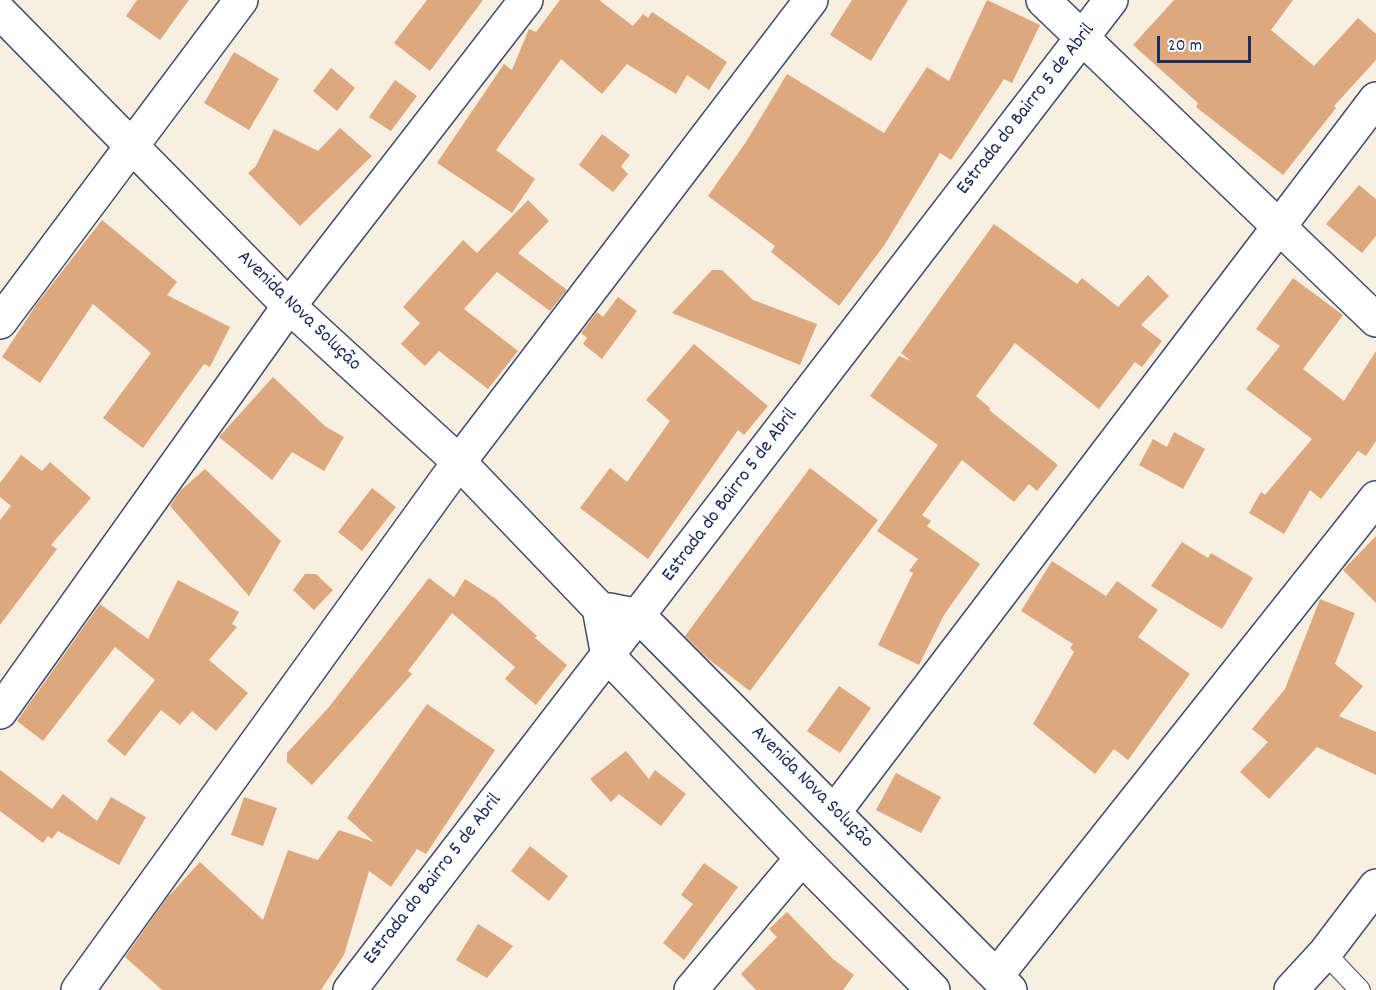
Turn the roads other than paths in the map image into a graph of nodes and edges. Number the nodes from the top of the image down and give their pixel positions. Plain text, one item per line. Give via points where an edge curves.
1 (241, 0) edge
2 (526, 0) edge
3 (811, 0) edge
4 (1043, 0) edge
5 (1111, 0) edge
6 (0, 12) edge
7 (1082, 38) junction
8 (1376, 99) edge
9 (131, 146) junction
10 (1278, 226) junction
11 (289, 306) junction
12 (1376, 320) edge
13 (0, 322) edge
14 (459, 462) junction
15 (1376, 498) edge
16 (599, 608) junction
17 (639, 616) junction
18 (608, 656) junction
19 (0, 712) edge
20 (835, 811) junction
21 (802, 858) junction
22 (1376, 886) edge
23 (1325, 953) junction
24 (1004, 983) edge
25 (78, 990) edge
26 (350, 990) edge
27 (691, 990) edge
28 (933, 990) edge
29 (1291, 990) edge
30 (1360, 990) edge

1 - 9 street
2 - 11 street
3 - 14 street
4 - 7 street
5 - 7 street, Estrada do Bairro 5 de Abril
6 - 9 street, Avenida Nova Solução
7 - 10 street
7 - 17 street, Estrada do Bairro 5 de Abril
8 - 10 street
9 - 11 street, Avenida Nova Solução
9 - 13 street
10 - 12 street
10 - 20 street
11 - 14 street, Avenida Nova Solução
11 - 19 street
14 - 16 street, Avenida Nova Solução
14 - 25 street
15 - 24 street
16 - 17 street
16 - 18 street
17 - 18 street, Estrada do Bairro 5 de Abril
17 - 20 street, Avenida Nova Solução
18 - 21 street
18 - 26 street, Estrada do Bairro 5 de Abril
20 - 24 street, Avenida Nova Solução
21 - 27 street
21 - 28 street
22 - 23 street
23 - 29 street
23 - 30 lane

